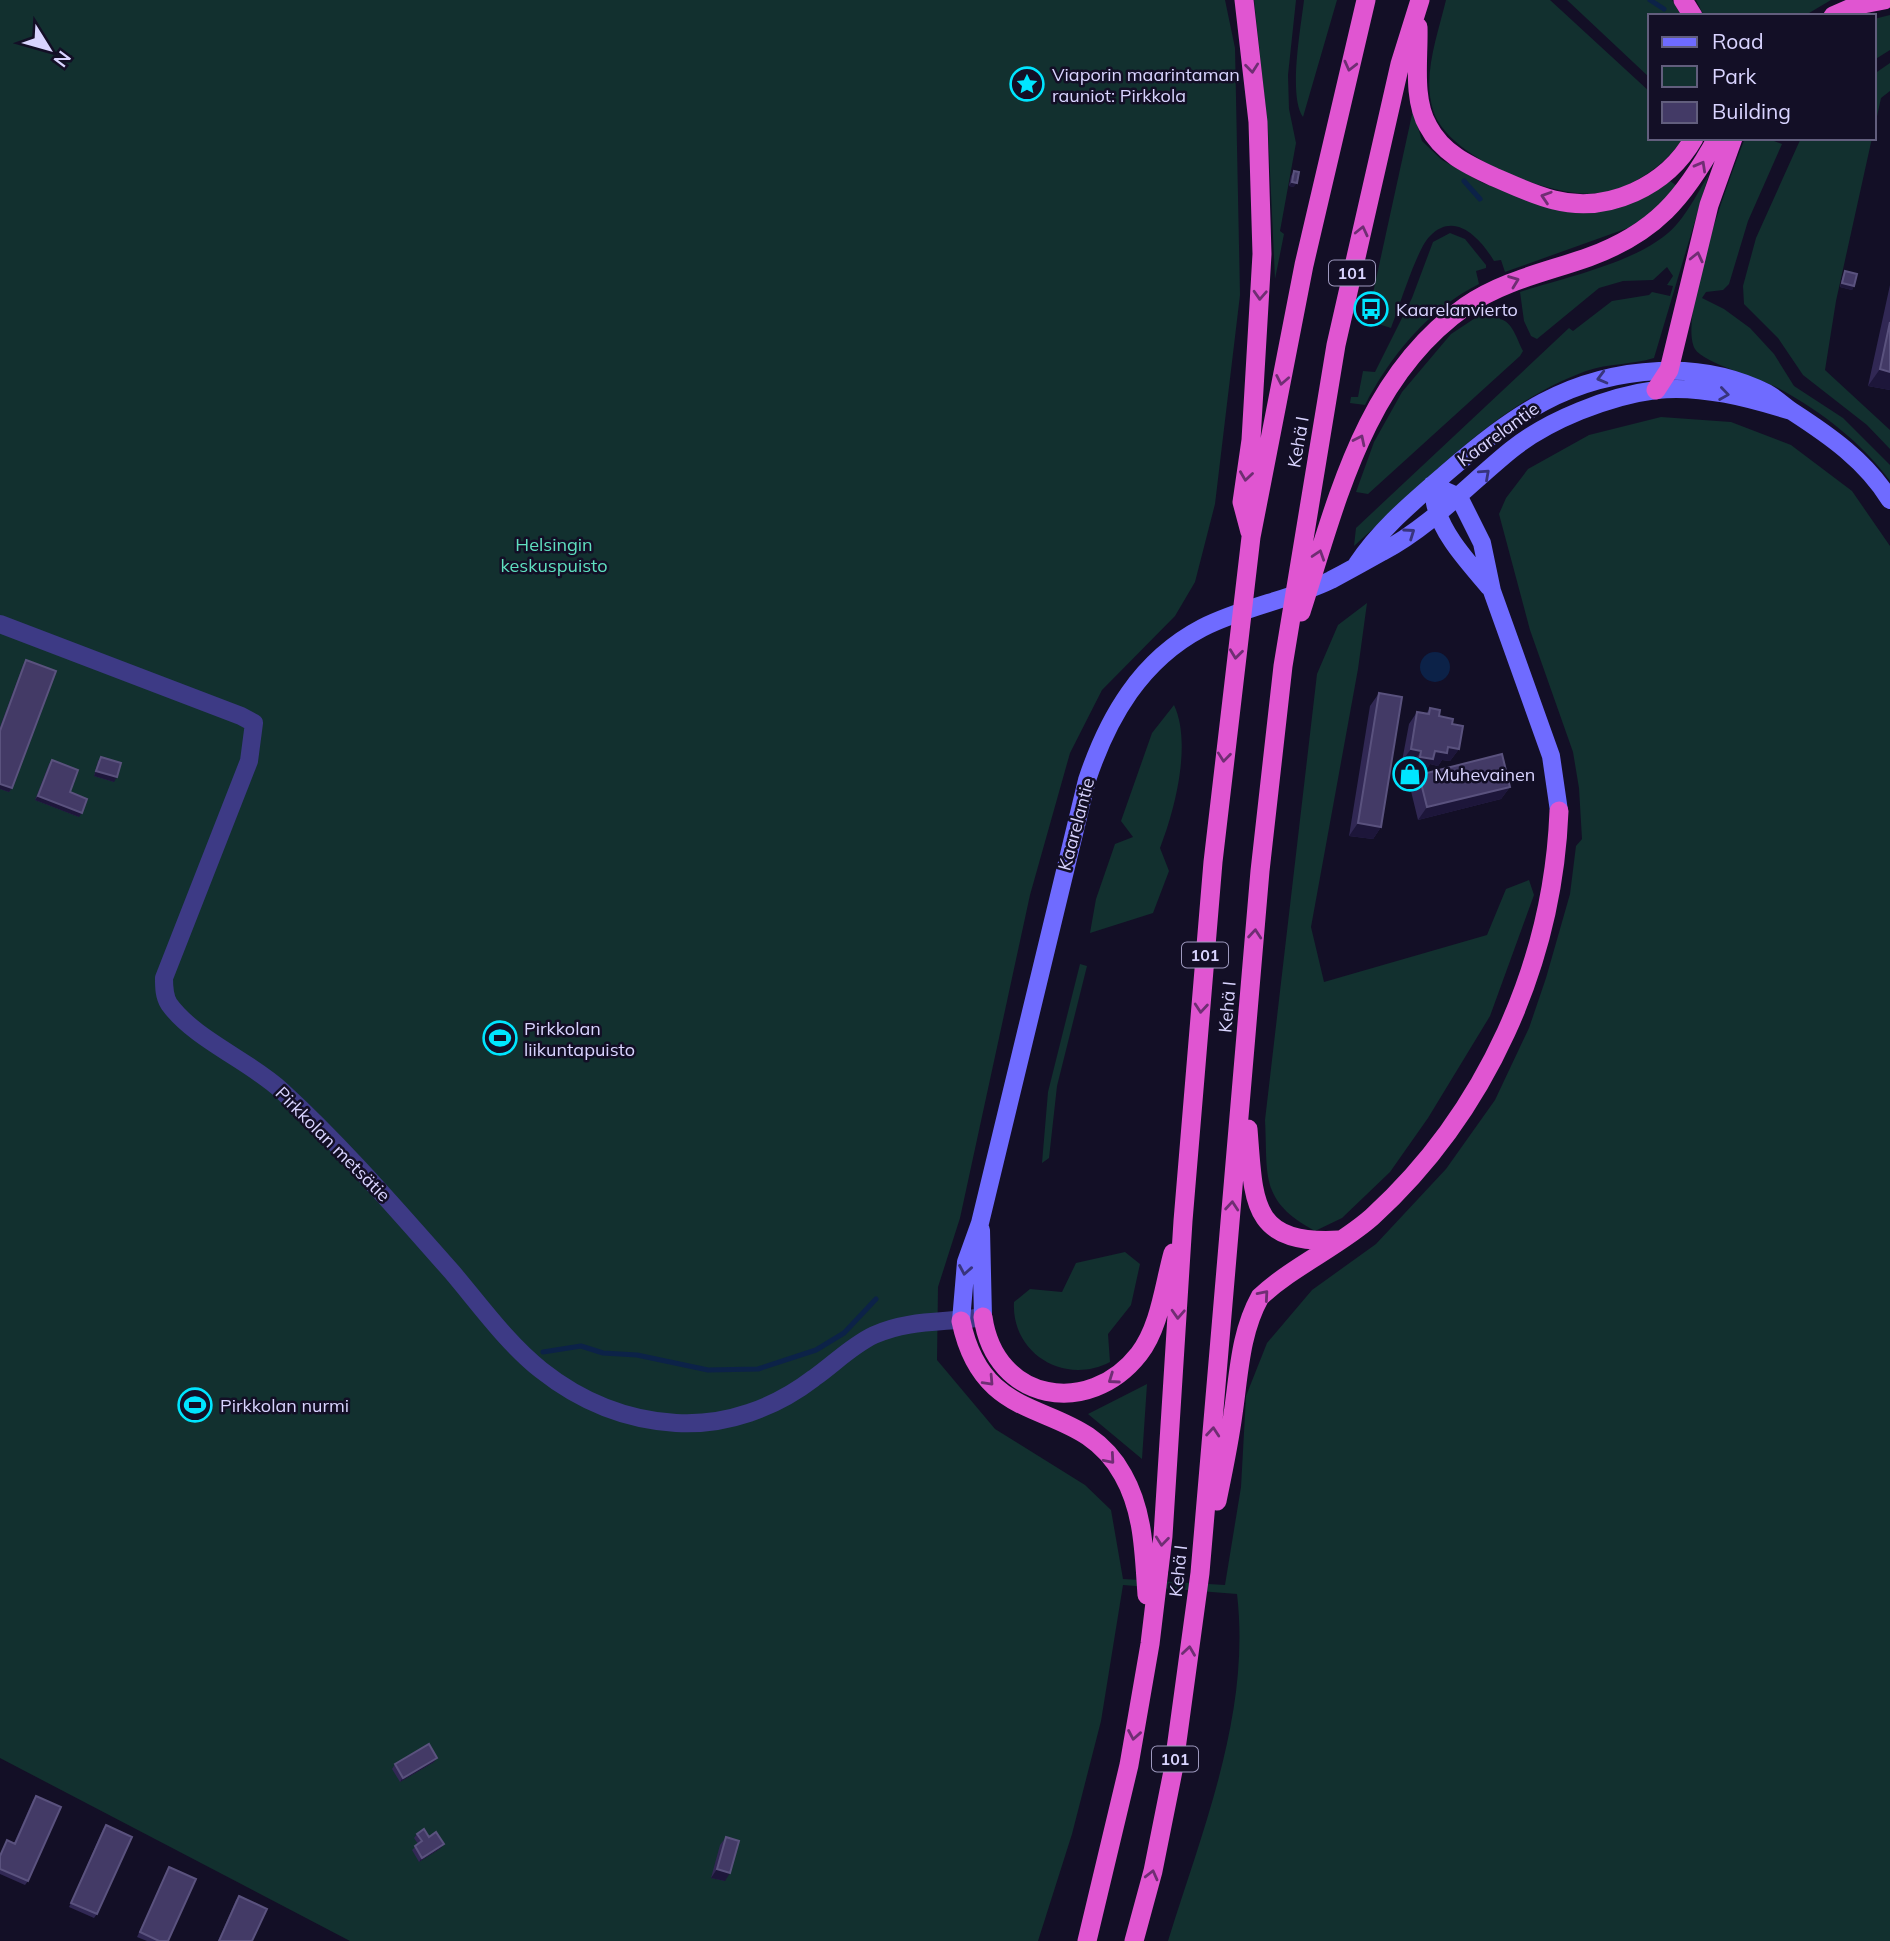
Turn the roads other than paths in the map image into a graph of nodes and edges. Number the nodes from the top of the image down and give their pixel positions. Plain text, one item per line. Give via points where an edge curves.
1 (1244, 0) edge
2 (1366, 0) edge
3 (1884, 0) edge
4 (1419, 4) edge
5 (1838, 14) edge
6 (1693, 140) edge
7 (1716, 140) edge
8 (1732, 140) edge
9 (1669, 370) junction
10 (1656, 390) junction
11 (1791, 411) junction
12 (1432, 485) junction
13 (1459, 497) junction
14 (1890, 500) edge
15 (1437, 514) junction
16 (1251, 537) junction
17 (1357, 564) junction
18 (1492, 591) junction
19 (0, 624) edge
20 (1283, 666) junction
21 (1559, 811) joint
22 (1243, 1076) junction
23 (1183, 1221) junction
24 (980, 1223) junction
25 (1339, 1240) junction
26 (983, 1317) junction
27 (961, 1321) junction
28 (1200, 1573) junction
29 (1150, 1644) junction
30 (1087, 1941) edge
31 (1134, 1941) edge

1 -> 16 highway via 1258,122 1262,254 1251,440 1242,502
2 -> 16 highway, Kehä I / 101 via 1304,265
3 - 5 highway
6 -> 4 highway via 1686,153 1658,178 1628,195 1594,203 1554,200 1473,167 1436,139 1421,109
20 -> 4 highway, Kehä I / 101 via 1346,297 1400,64
20 -> 7 highway via 1353,454 1391,382 1434,332 1467,306 1501,286 1588,257 1652,225 1673,206
9 -> 8 highway via 1709,205
9 - 10 highway
9 - 11 main road, Kaarelantie via 1713,373 1740,381 1770,394
9 -> 12 main road, Kaarelantie via 1623,372 1573,386 1522,413
10 -> 11 main road, Kaarelantie via 1744,397
13 -> 10 main road, Kaarelantie via 1541,429 1575,413
11 - 14 main road, Kaarelantie via 1844,447
12 - 13 main road
12 - 15 main road
12 - 17 main road, Kaarelantie via 1376,536
13 - 15 main road, Kaarelantie
13 - 18 main road via 1482,543
17 -> 15 main road, Kaarelantie
15 - 18 main road
16 -> 23 highway, Kehä I / 101 via 1213,862
17 - 24 main road, Kaarelantie via 1331,580 1176,644 1120,704 1087,780
18 - 21 main road via 1551,755
19 - 27 street, Pirkkolan metsätie via 254,723 249,761 164,978 167,1001 193,1026 280,1088 351,1159 538,1368 592,1402 623,1415 674,1423 708,1422 742,1415 788,1396 878,1334 918,1322
22 -> 20 highway, Kehä I / 101
21 - 25 highway via 1547,908 1528,979 1502,1045 1470,1103 1422,1166 1371,1218
22 - 25 highway via 1258,1209 1269,1224 1296,1240
28 -> 22 highway, Kehä I / 101
23 -> 26 highway via 1152,1334 1129,1367 1108,1384 1057,1394 1022,1382 996,1357
23 -> 29 highway, Kehä I / 101 via 1164,1523
24 - 26 main road, Kaarelantie
24 -> 27 main road, Kaarelantie via 966,1262
28 -> 25 highway via 1228,1451 1240,1355 1250,1316 1273,1285
26 - 27 street, Pirkkolan metsätie
27 -> 29 highway via 966,1347 991,1385 1016,1404 1089,1437 1123,1474 1143,1536
31 -> 28 highway, Kehä I / 101 via 1173,1772
29 -> 30 highway, Kehä I / 101 via 1124,1789

